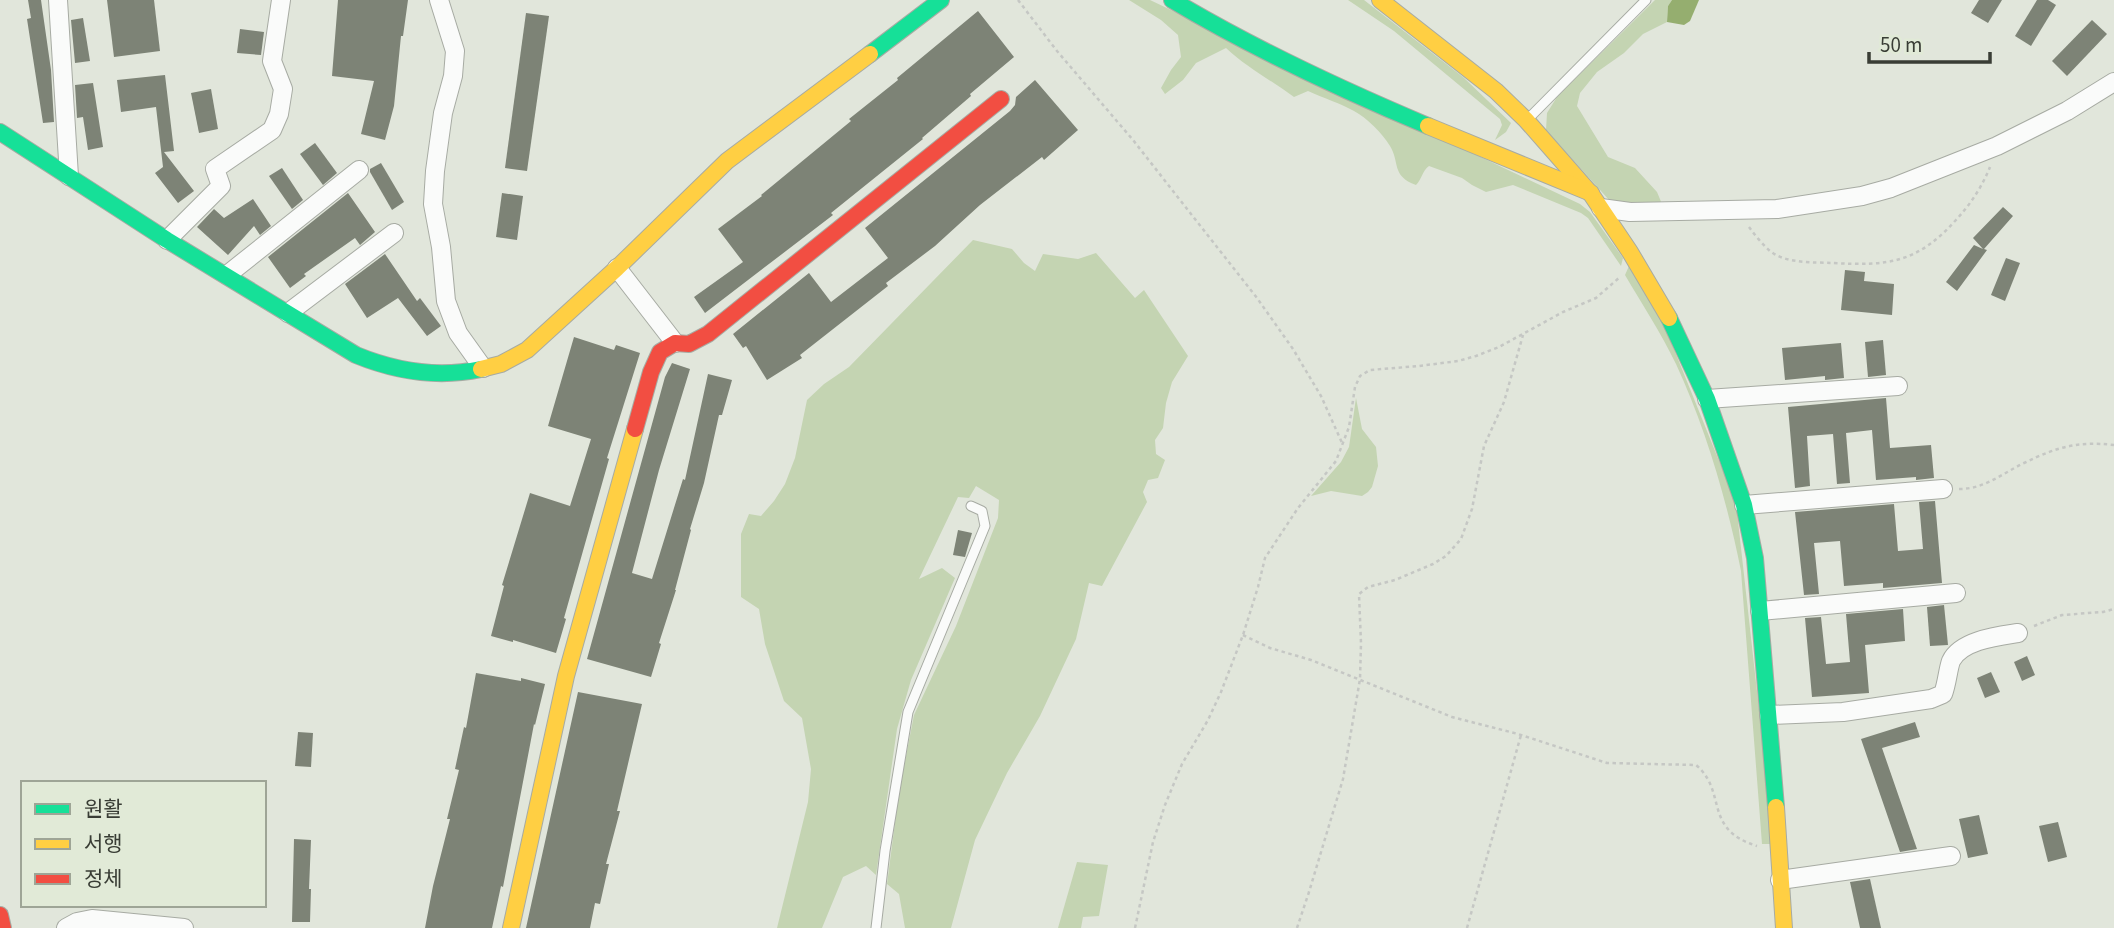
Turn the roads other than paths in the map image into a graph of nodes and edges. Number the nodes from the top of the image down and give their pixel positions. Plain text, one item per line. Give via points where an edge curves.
1 (58, 0) edge
2 (281, 0) edge
3 (439, 0) edge
4 (941, 0) edge
5 (1172, 0) edge
6 (1380, 0) edge
7 (1646, 0) edge
8 (2114, 82) edge
9 (1001, 99) dead end
10 (1526, 120) junction
11 (0, 132) edge
12 (359, 170) dead end
13 (69, 176) junction
14 (1596, 201) junction
15 (394, 233) dead end
16 (167, 240) junction
17 (617, 268) junction
18 (227, 275) junction
19 (288, 313) junction
20 (675, 344) junction
21 (483, 368) junction
22 (1898, 386) dead end
23 (1707, 399) junction
24 (1943, 489) road end
25 (1744, 505) junction
26 (971, 506) dead end
27 (1956, 593) dead end
28 (1760, 611) junction
29 (2018, 632) road end
30 (1769, 715) junction
31 (1951, 856) dead end
32 (1780, 880) junction
33 (0, 915) edge
34 (3, 928) edge
35 (66, 928) edge
36 (184, 928) edge
37 (511, 928) edge
38 (876, 928) edge
39 (1784, 928) edge

1 - 13 street
2 - 16 street via 272,61 283,89 272,130 215,169 221,186
3 - 21 street via 455,51 433,204 446,301 458,333
4 - 17 street via 727,161
5 - 14 street via 1322,78
6 - 10 street
7 - 10 lane
8 - 14 street via 1997,146 1862,195 1736,211 1630,212
9 - 20 street via 729,319 689,344
10 - 14 street
11 - 13 street
12 - 18 street
13 - 16 street
14 - 23 street via 1677,332
15 - 19 street
16 - 18 street
17 - 20 street
17 - 21 street via 527,350
18 - 19 street
19 - 21 street via 356,355 383,366 431,373
20 - 37 street via 660,352 651,372 566,676
22 - 23 street
23 - 25 street
24 - 25 street
25 - 28 street
26 - 38 lane via 982,511 985,526 908,712
27 - 28 street
28 - 30 street
29 - 30 street via 1961,649 1951,661 1943,694 1931,699 1843,712
30 - 32 street
31 - 32 street
32 - 39 street
33 - 34 street
35 - 36 street via 92,919

